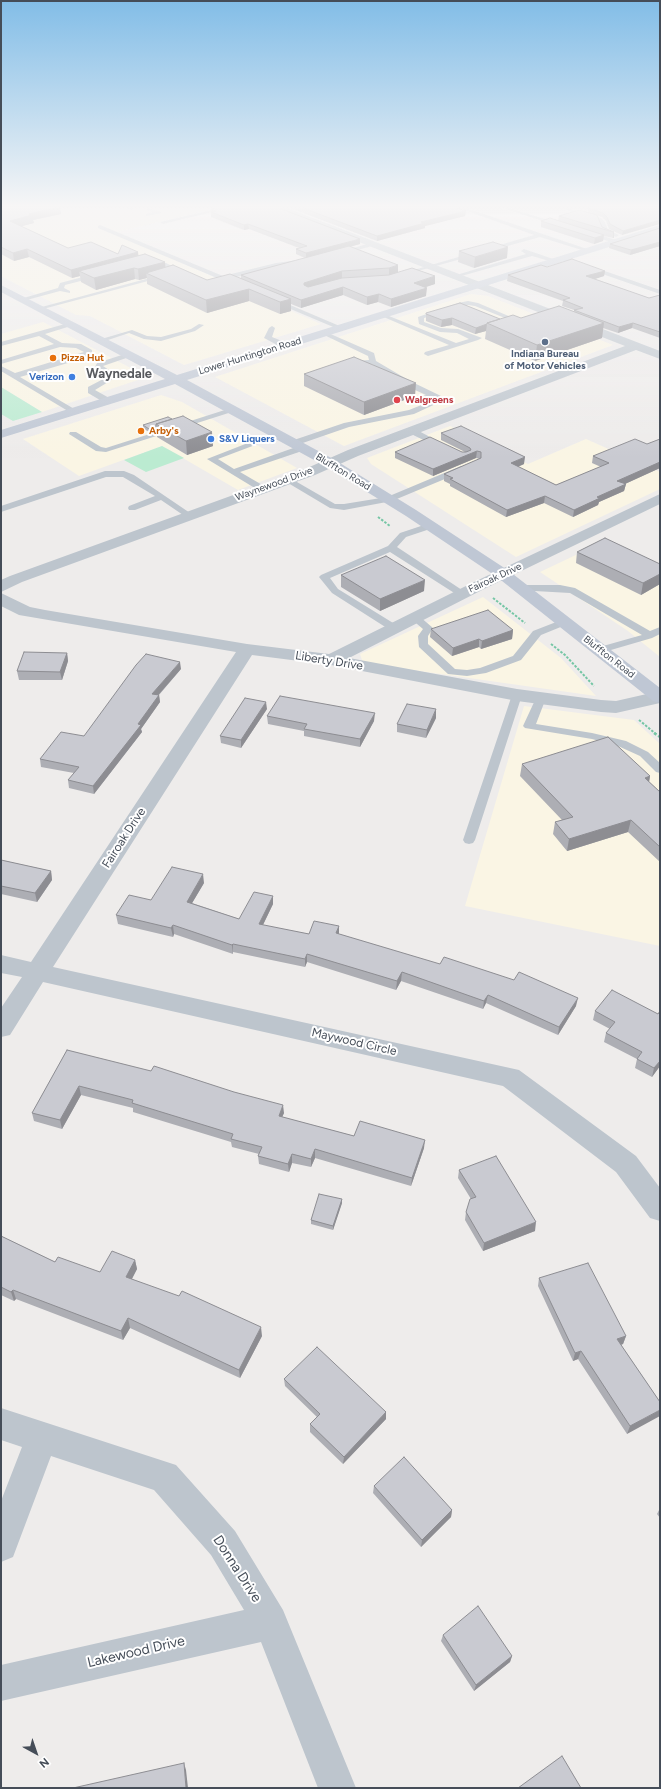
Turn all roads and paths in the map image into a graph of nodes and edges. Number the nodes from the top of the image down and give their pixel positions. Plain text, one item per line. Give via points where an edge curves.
1 (8, 291) edge
2 (51, 291) edge
3 (68, 291) edge
4 (105, 291) edge
5 (457, 291) edge
6 (495, 291) edge
7 (88, 296) junction
8 (270, 298) edge
9 (22, 299) junction
10 (41, 308) junction
11 (552, 313) junction
12 (382, 315) junction
13 (421, 316) junction
14 (537, 318) edge
15 (434, 322) edge
16 (72, 324) junction
17 (201, 325) dead end
18 (446, 326) edge
19 (509, 327) edge
20 (272, 328) dead end
21 (340, 328) junction
22 (458, 331) junction
23 (39, 333) junction
24 (324, 333) junction
25 (102, 340) junction
26 (1, 344) edge
27 (60, 345) junction
28 (284, 346) junction
29 (455, 346) junction
30 (636, 346) junction
31 (428, 354) dead end
32 (131, 355) junction
33 (660, 355) edge
34 (1, 362) edge
35 (373, 362) junction
36 (358, 363) edge
37 (1, 368) edge
38 (14, 376) junction
39 (176, 379) junction
40 (433, 395) junction
41 (108, 401) junction
42 (413, 402) edge
43 (399, 407) edge
44 (234, 410) junction
45 (73, 412) junction
46 (367, 421) junction
47 (412, 431) junction
48 (1, 434) edge
49 (73, 434) dead end
50 (276, 434) junction
51 (298, 446) junction
52 (452, 450) edge
53 (330, 463) junction
54 (470, 465) edge
55 (233, 472) junction
56 (287, 480) junction
57 (261, 488) junction
58 (162, 497) junction
59 (660, 498) edge
60 (389, 499) junction
61 (132, 508) dead end
62 (1, 509) edge
63 (189, 515) junction
64 (430, 526) junction
65 (391, 548) junction
66 (503, 574) junction
67 (1, 588) edge
68 (520, 588) junction
69 (462, 594) junction
70 (1, 598) edge
71 (415, 618) junction
72 (564, 622) junction
73 (394, 628) junction
74 (660, 630) edge
75 (650, 635) junction
76 (247, 649) junction
77 (600, 650) junction
78 (331, 660) junction
79 (517, 695) junction
80 (660, 697) edge
81 (541, 698) junction
82 (660, 769) edge
83 (469, 840) dead end
84 (1, 964) edge
85 (37, 972) junction
86 (1, 1028) edge
87 (660, 1209) edge
88 (1, 1424) edge
89 (42, 1437) junction
90 (1, 1545) edge
91 (271, 1622) junction
92 (1, 1683) edge
93 (337, 1788) edge

1 - 9 main road, Bluffton Road
2 - 9 lane
3 - 7 lane
4 - 7 lane
5 - 12 main road, Lower Huntington Road
6 - 11 street
7 - 10 lane
8 - 21 lane
9 - 10 main road, Bluffton Road
10 - 16 main road, Bluffton Road
11 - 14 lane
11 - 30 street
12 - 21 main road, Lower Huntington Road
12 - 29 lane
13 - 15 lane
13 - 19 lane via 460,304 476,304 526,322
13 - 22 lane via 421,323 440,330
16 - 23 lane
16 - 25 main road, Bluffton Road
17 - 25 lane via 193,330 161,339 146,338 129,332
18 - 22 lane
20 - 28 lane via 268,338
21 - 24 main road, Lower Huntington Road
22 - 29 lane via 479,338
23 - 26 lane
23 - 27 lane
24 - 28 main road, Lower Huntington Road
24 - 35 lane via 371,355
25 - 32 main road, Bluffton Road
27 - 34 lane
27 - 38 lane via 78,346 89,352
28 - 39 main road, Lower Huntington Road
29 - 31 lane
30 - 33 street
30 - 47 street, Waynewood Drive
32 - 39 main road, Bluffton Road
32 - 41 lane via 99,367 114,376 102,381 91,391
35 - 36 lane
35 - 40 lane via 407,383
37 - 38 lane
38 - 45 lane
39 - 41 main road, Lower Huntington Road
39 - 44 main road, Bluffton Road
40 - 42 lane
40 - 46 lane via 438,398 434,404 411,412
41 - 45 main road, Lower Huntington Road
43 - 46 lane
44 - 49 lane via 106,450 99,449
44 - 50 main road, Bluffton Road
45 - 48 main road, Lower Huntington Road
46 - 51 lane via 347,425
47 - 52 lane
47 - 53 street, Waynewood Drive
50 - 51 main road, Bluffton Road
50 - 55 lane via 211,459
51 - 53 main road, Bluffton Road
51 - 55 lane
53 - 56 street, Waynewood Drive
53 - 60 main road, Bluffton Road
54 - 60 lane
55 - 57 lane
56 - 57 street, Waynewood Drive
56 - 60 lane via 333,506 344,507
57 - 63 street, Waynewood Drive
58 - 61 lane
58 - 62 lane via 124,474 105,474
58 - 63 lane
59 - 66 street, Fairoak Drive
60 - 64 main road, Bluffton Road
63 - 67 street, Waynewood Drive via 16,579
64 - 65 lane via 403,535
64 - 66 main road, Bluffton Road
65 - 69 lane
65 - 73 lane via 324,577 335,591
66 - 68 main road, Bluffton Road
66 - 69 street, Fairoak Drive
68 - 72 main road, Bluffton Road
68 - 75 lane via 572,590
69 - 71 street, Fairoak Drive
70 - 76 street, Liberty Drive via 25,611
71 - 72 lane via 428,628 423,636 423,645 452,672 467,673 482,672 517,658 537,633
71 - 73 street, Fairoak Drive
72 - 77 main road, Bluffton Road
73 - 78 street, Fairoak Drive
74 - 75 lane
75 - 77 lane
76 - 78 street, Liberty Drive
76 - 85 street, Fairoak Drive
77 - 80 main road, Bluffton Road
78 - 79 street, Liberty Drive
79 - 81 street, Liberty Drive
79 - 83 lane
80 - 81 street, Liberty Drive via 616,707
81 - 82 lane via 529,726 592,736 622,744 644,754
84 - 85 street, Maywood Circle
85 - 86 street, Fairoak Drive
85 - 87 street, Maywood Circle via 510,1077 626,1164
88 - 89 street, Donna Drive
89 - 90 street
89 - 91 street, Donna Drive via 164,1477 223,1543
91 - 92 street, Lakewood Drive
91 - 93 street, Donna Drive

